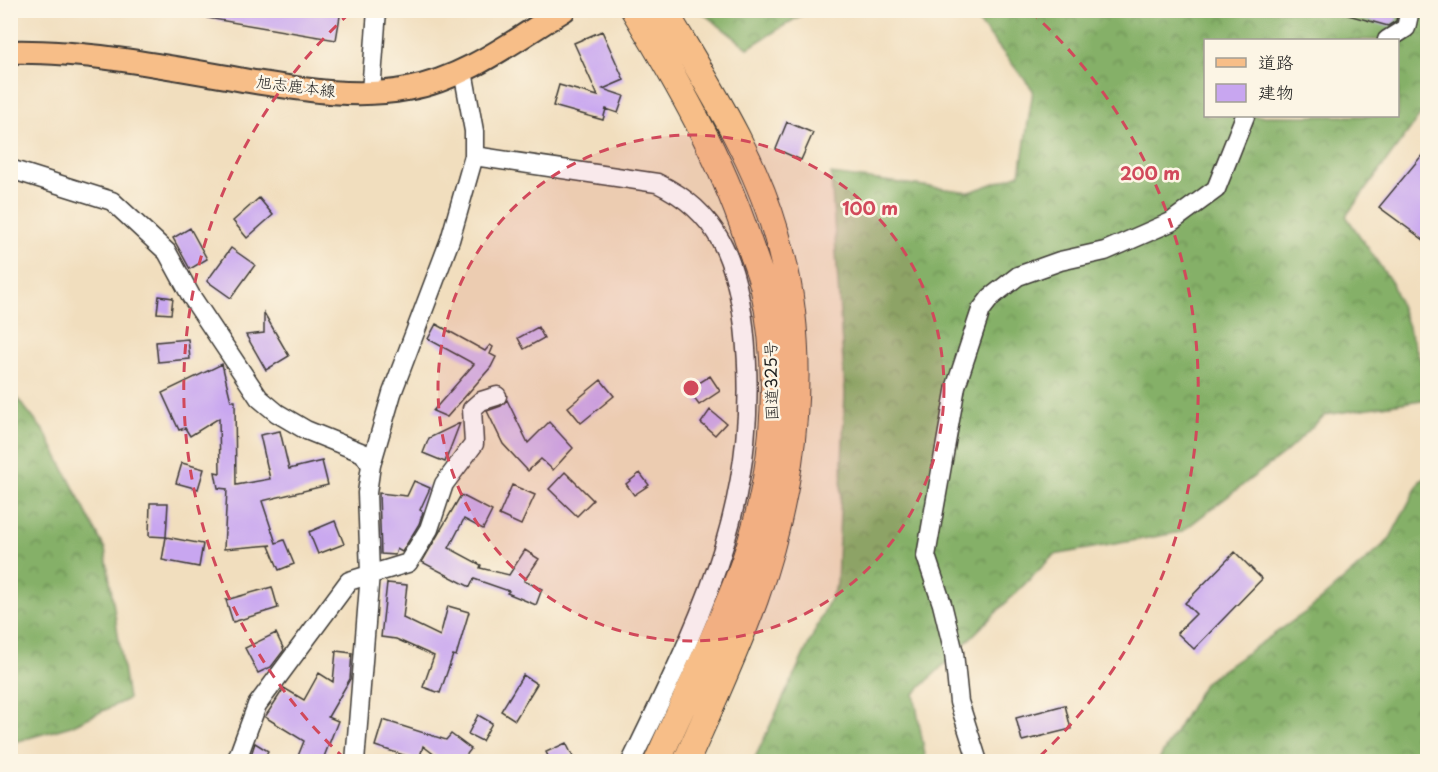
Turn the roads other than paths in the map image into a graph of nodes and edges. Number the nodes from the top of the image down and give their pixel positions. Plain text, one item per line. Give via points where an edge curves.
1 (377, 10) edge
2 (564, 10) edge
3 (634, 10) edge
4 (664, 10) edge
5 (1410, 10) edge
6 (1389, 39) edge
7 (10, 52) edge
8 (463, 71) junction
9 (371, 92) junction
10 (1245, 117) edge
11 (474, 156) junction
12 (10, 169) edge
13 (497, 396) dead end
14 (372, 465) junction
15 (370, 573) junction
16 (236, 762) edge
17 (355, 762) edge
18 (631, 762) edge
19 (657, 762) edge
20 (686, 762) edge
21 (978, 762) edge

1 - 9 street
2 - 8 main road, 旭志鹿本線
3 - 19 highway, 国道325号 via 682,91 740,215 763,283 772,338 770,454 765,485 739,578
4 - 20 highway, 国道325号 via 737,137 776,232 788,282 796,367 788,470 774,535 755,598
5 - 6 street via 1406,28
7 - 9 main road, 旭志鹿本線 via 34,51 162,66 316,92
8 - 9 main road, 旭志鹿本線 via 407,89
8 - 11 street via 474,131
10 - 21 street via 1216,189 1171,222 1105,251 1018,276 981,310 956,386 926,556 942,604 954,653 959,702
11 - 14 street via 450,240 392,393
11 - 18 street via 657,183 680,194 702,213 720,236 732,265 748,369 747,418 736,506 688,644
12 - 14 street via 112,201 167,252 191,296 259,398 306,429 363,453
13 - 15 street via 472,409 474,444 444,484 429,530 408,563
14 - 15 street via 367,493
15 - 16 street via 349,581 257,705
15 - 17 street

